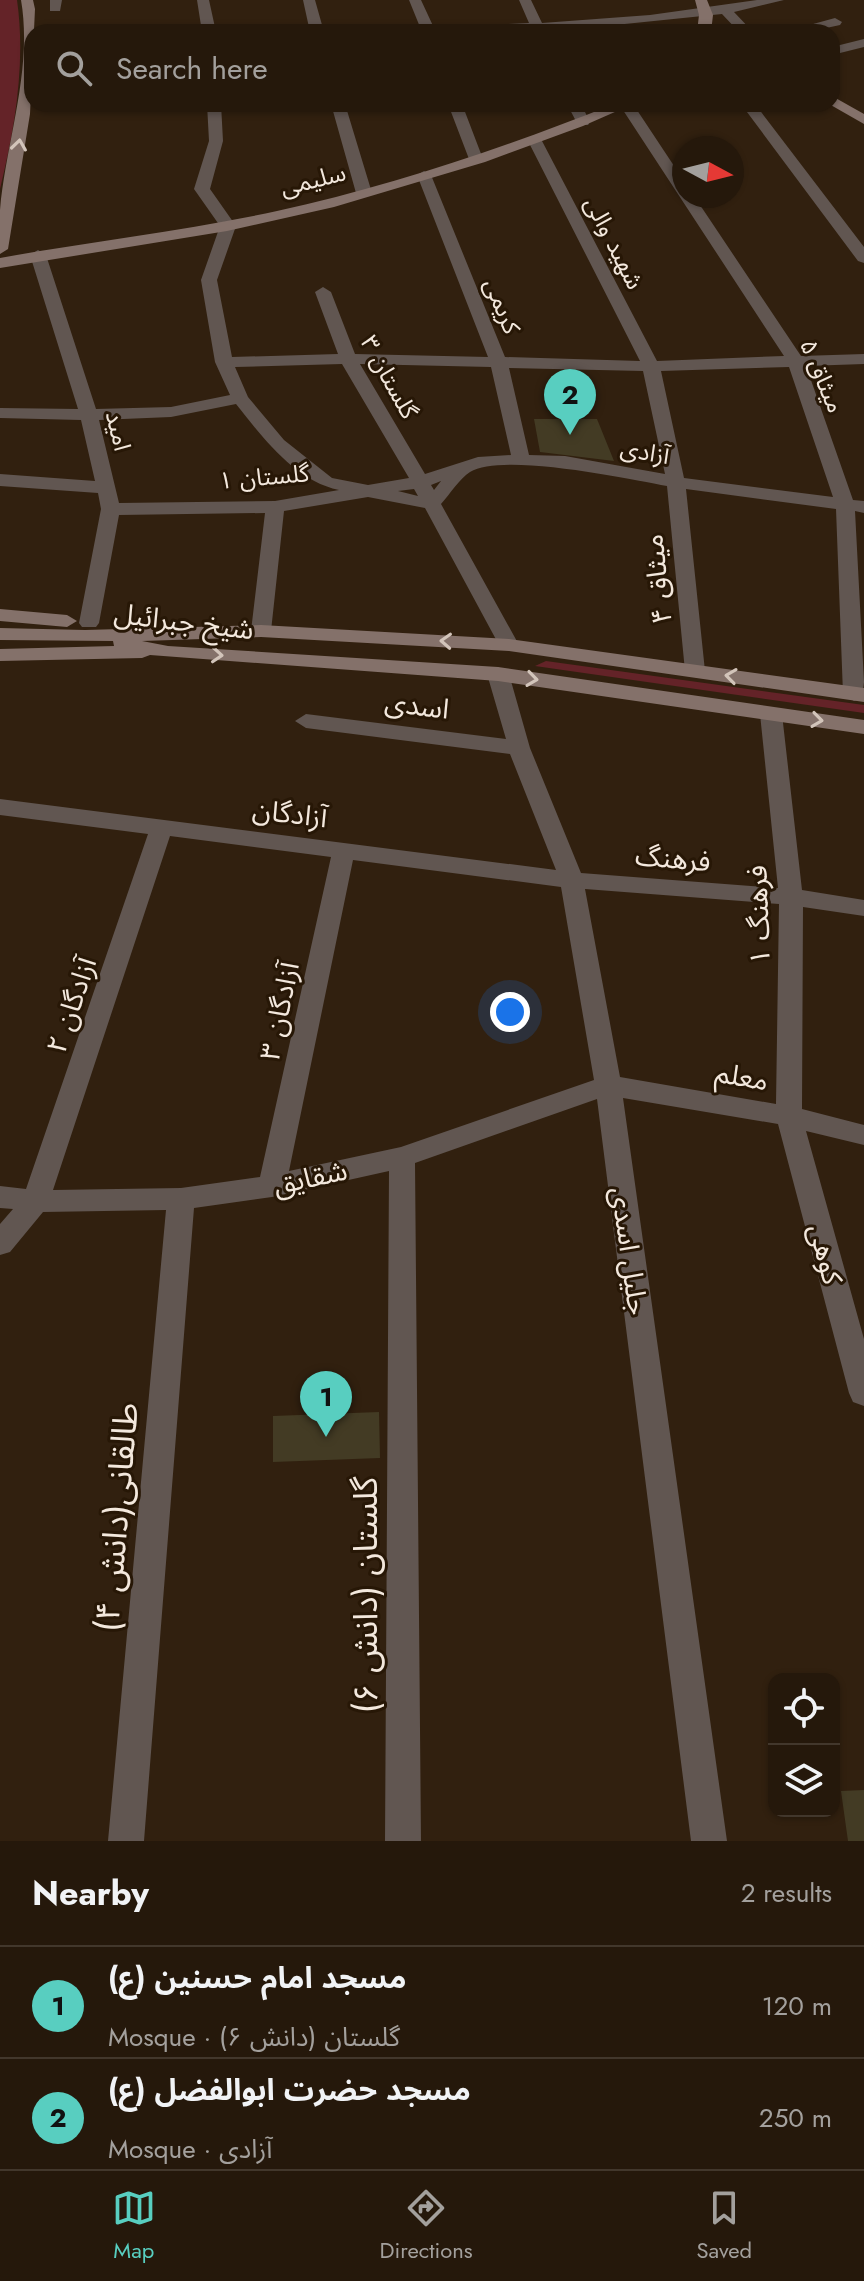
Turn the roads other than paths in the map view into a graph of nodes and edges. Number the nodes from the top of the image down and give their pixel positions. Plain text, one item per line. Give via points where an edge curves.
1 (27, 0) edge
2 (203, 0) edge
3 (309, 0) edge
4 (415, 0) edge
5 (525, 0) edge
6 (701, 0) edge
7 (778, 0) edge
8 (726, 11) junction
9 (706, 15) junction
10 (640, 21) edge
11 (835, 22) dead end
12 (30, 24) edge
13 (208, 24) edge
14 (315, 24) edge
15 (428, 24) edge
16 (536, 24) edge
17 (606, 24) edge
18 (705, 24) edge
19 (738, 24) edge
20 (826, 24) edge
21 (864, 43) edge
22 (840, 49) edge
23 (840, 105) edge
24 (24, 107) edge
25 (214, 112) edge
26 (340, 112) edge
27 (458, 112) edge
28 (578, 112) edge
29 (607, 112) edge
30 (631, 112) edge
31 (754, 112) edge
32 (864, 120) edge
33 (583, 122) junction
34 (535, 141) junction
35 (476, 159) junction
36 (672, 174) edge
37 (424, 175) junction
38 (364, 193) junction
39 (694, 208) edge
40 (228, 226) junction
41 (0, 249) edge
42 (38, 255) junction
43 (864, 258) edge
44 (0, 263) edge
45 (323, 292) dead end
46 (348, 359) junction
47 (864, 359) edge
48 (795, 360) junction
49 (224, 362) junction
50 (499, 363) junction
51 (651, 366) junction
52 (240, 398) junction
53 (0, 413) edge
54 (89, 415) junction
55 (521, 460) junction
56 (465, 466) junction
57 (0, 480) edge
58 (420, 482) junction
59 (676, 482) junction
60 (107, 488) junction
61 (367, 491) junction
62 (431, 504) junction
63 (855, 505) edge
64 (275, 507) junction
65 (111, 509) junction
66 (0, 615) edge
67 (87, 630) junction
68 (261, 631) junction
69 (0, 634) edge
70 (509, 645) junction
71 (168, 652) junction
72 (0, 655) edge
73 (695, 671) junction
74 (498, 674) junction
75 (859, 694) edge
76 (771, 714) junction
77 (306, 721) dead end
78 (864, 727) edge
79 (519, 748) junction
80 (0, 807) edge
81 (162, 827) junction
82 (344, 850) junction
83 (572, 880) junction
84 (791, 897) junction
85 (864, 908) edge
86 (608, 1085) junction
87 (789, 1116) junction
88 (864, 1135) edge
89 (402, 1157) junction
90 (272, 1186) junction
91 (0, 1197) edge
92 (181, 1199) junction
93 (36, 1201) junction
94 (0, 1244) edge
95 (864, 1393) edge
96 (126, 1841) edge
97 (403, 1841) edge
98 (709, 1841) edge

12 -> 1 street
2 - 13 street
3 - 14 street
4 - 15 street
5 - 16 street
6 - 9 street
7 - 8 street
8 - 9 street
8 - 19 street
9 - 10 street
9 - 18 street
10 - 17 street
11 - 20 street
21 - 22 street
23 - 32 street
41 -> 24 street
25 - 40 street via 216,141 202,189
26 - 38 street
27 - 35 street
28 - 33 street
29 - 33 street, سلیمی
30 - 36 street, میثاق ۵
31 - 43 street
33 - 34 street, سلیمی
34 - 35 street, سلیمی
34 - 51 street, شهید والی
35 - 37 street, سلیمی
37 - 38 street, سلیمی
37 - 50 street, کریمی
38 - 40 street, سلیمی
39 - 48 street, میثاق ۵
40 - 42 street, سلیمی
40 - 49 street via 209,280
42 - 44 street, سلیمی
42 - 54 street, امید
45 - 46 street, گلستان ۳
46 - 49 street
46 - 50 street
46 - 58 street, گلستان ۳
47 - 48 street
48 - 51 street
48 - 63 street, میثاق ۵
49 - 52 street
50 - 51 street
50 - 55 street, کریمی
51 - 59 street, شهید والی
52 - 54 street via 171,412
52 - 61 street via 278,444 309,470 326,482
53 - 54 street
54 - 60 street, امید
55 - 56 street, آزادی
55 - 59 street, آزادی via 565,462
56 - 58 street, آزادی
56 - 62 street
57 - 60 street
58 - 61 street, گلستان ۱
58 - 62 street, گلستان ۳
59 - 63 street, آزادی
59 - 73 street, میثاق ۴
60 - 65 street, امید
61 - 62 street
61 - 64 street, گلستان ۱
62 - 70 street, گلستان ۳
63 - 75 street, میثاق ۵
64 - 65 street, گلستان ۱
64 - 68 street
65 - 67 street, امید
66 - 67 street
67 - 68 street, شیخ جبرائیل
67 - 69 street
67 - 71 street, شیخ جبرائیل
70 -> 68 street, شیخ جبرائیل
70 - 73 street, شیخ جبرائیل
71 - 72 street
71 -> 74 street, شیخ جبرائیل
75 -> 73 street, شیخ جبرائیل
74 -> 76 street, شیخ جبرائیل
74 - 79 street, جلیل اسدی
76 -> 78 street, شیخ جبرائیل
76 - 84 street, فرهنگ ۱
77 - 79 street, اسدی
79 - 83 street, جلیل اسدی
80 - 81 street, آزادگان
81 - 82 street, آزادگان
81 - 93 street, آزادگان ۲
82 - 83 street, آزادگان
82 - 90 street, آزادگان ۳
83 - 84 street, فرهنگ
83 - 86 street, جلیل اسدی
84 - 85 street, فرهنگ
84 - 87 street, فرهنگ ۱
86 - 87 street, معلم
86 - 89 street, شقایق
86 - 98 street, جلیل اسدی
87 - 88 street, معلم
87 - 95 street, کوهی
89 - 90 street, شقایق
89 - 97 street, گلستان (دانش ۶)
90 - 92 street, شقایق
91 - 93 street, شقایق
92 - 93 street, شقایق
92 - 96 street, طالقانی(دانش ۴)
93 - 94 street

